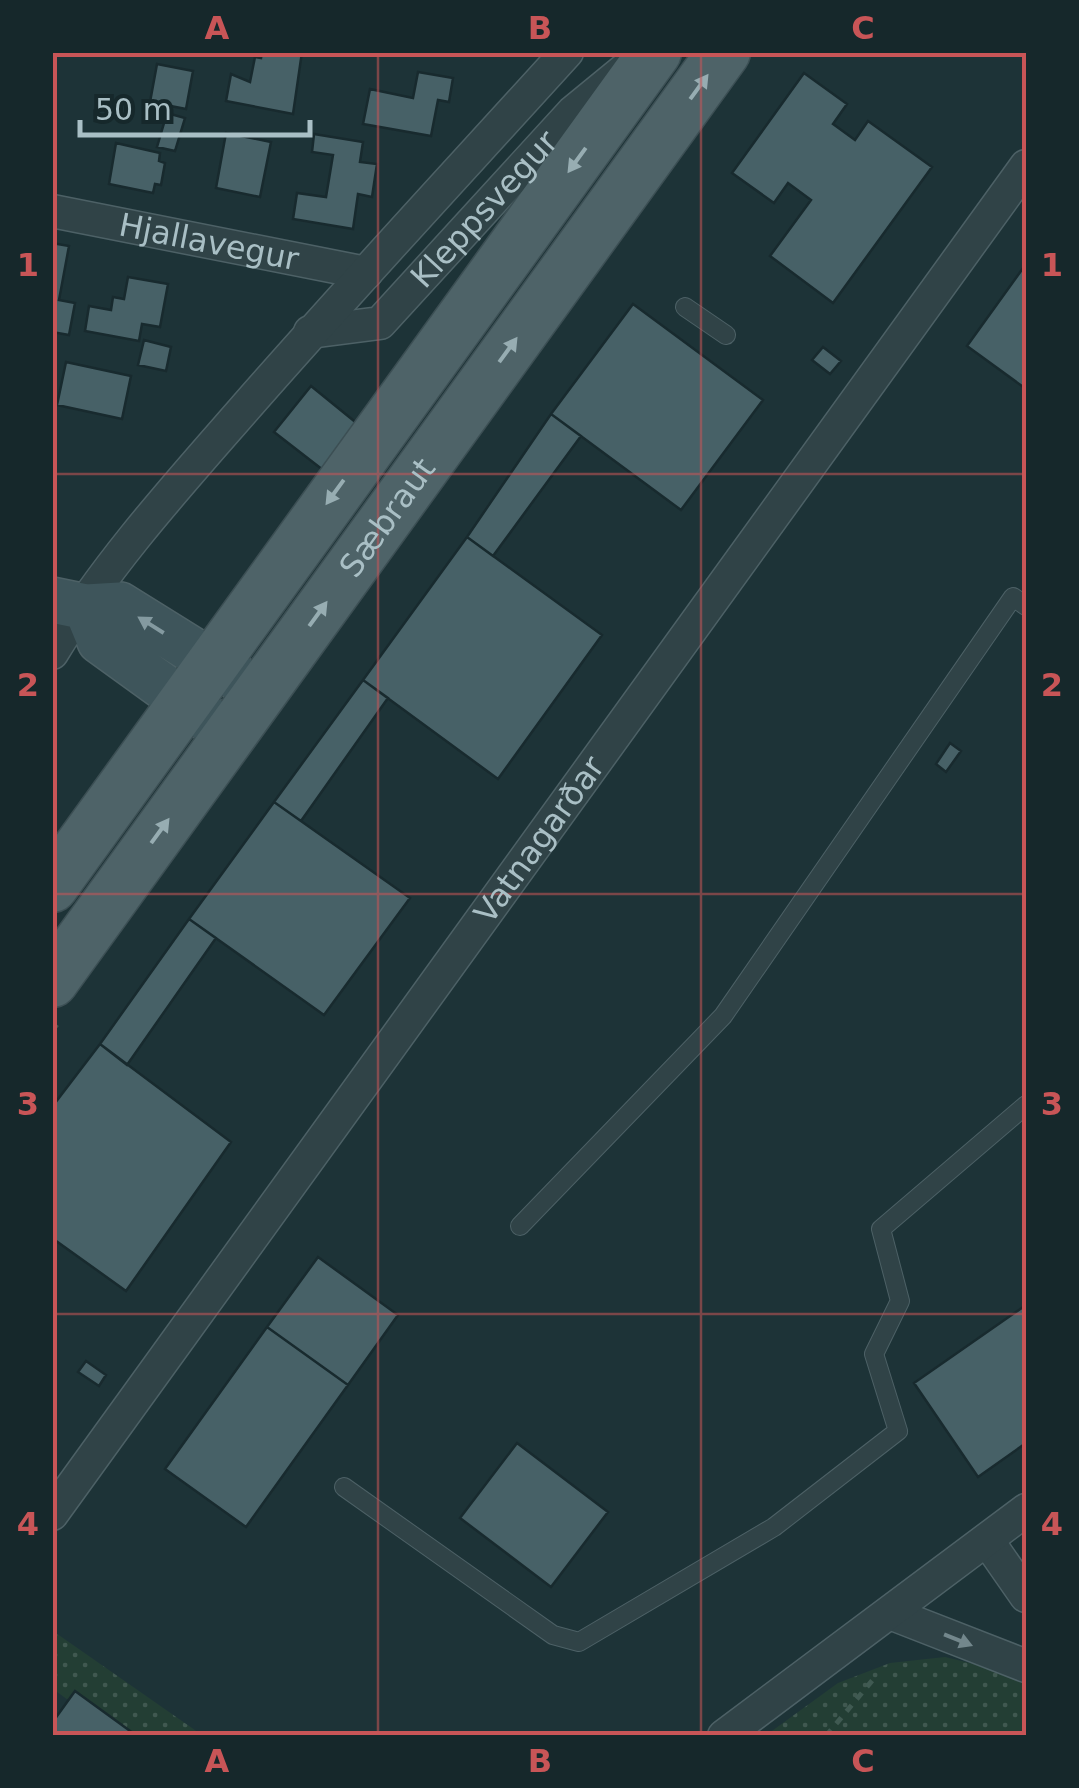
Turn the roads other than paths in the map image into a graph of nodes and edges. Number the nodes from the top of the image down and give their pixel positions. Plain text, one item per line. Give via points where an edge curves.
1 (567, 52) edge
2 (645, 52) edge
3 (656, 52) edge
4 (724, 52) edge
5 (1026, 166) edge
6 (52, 211) edge
7 (366, 273) junction
8 (685, 307) dead end
9 (310, 332) junction
10 (726, 335) dead end
11 (73, 604) edge
12 (1026, 606) edge
13 (52, 653) edge
14 (197, 682) junction
15 (246, 713) junction
16 (52, 886) edge
17 (52, 981) edge
18 (1026, 1104) edge
19 (520, 1226) dead end
20 (344, 1487) dead end
21 (1026, 1510) edge
22 (52, 1514) edge
23 (987, 1540) junction
24 (1026, 1596) edge
25 (890, 1613) junction
26 (1026, 1666) edge
27 (724, 1736) edge

1 - 7 street, Kleppsvegur
2 - 9 street, Kleppsvegur via 573,112 380,322
3 -> 14 main road, Sæbraut
15 -> 4 main road, Sæbraut
5 - 22 street, Vatnagarðar
6 - 7 street, Hjallavegur
7 - 9 street, Kleppsvegur
8 - 10 lane
9 - 11 street, Kleppsvegur
11 - 13 street, Kleppsvegur
11 - 14 street via 100,641
12 - 19 lane via 1013,597 723,1016
14 - 15 street
14 - 16 main road, Sæbraut
17 -> 15 main road, Sæbraut
18 - 20 lane via 881,1230 900,1301 874,1354 898,1432 774,1527 580,1642 553,1636
21 - 23 street
23 - 24 street
23 - 25 street
25 -> 26 street
25 - 27 street

